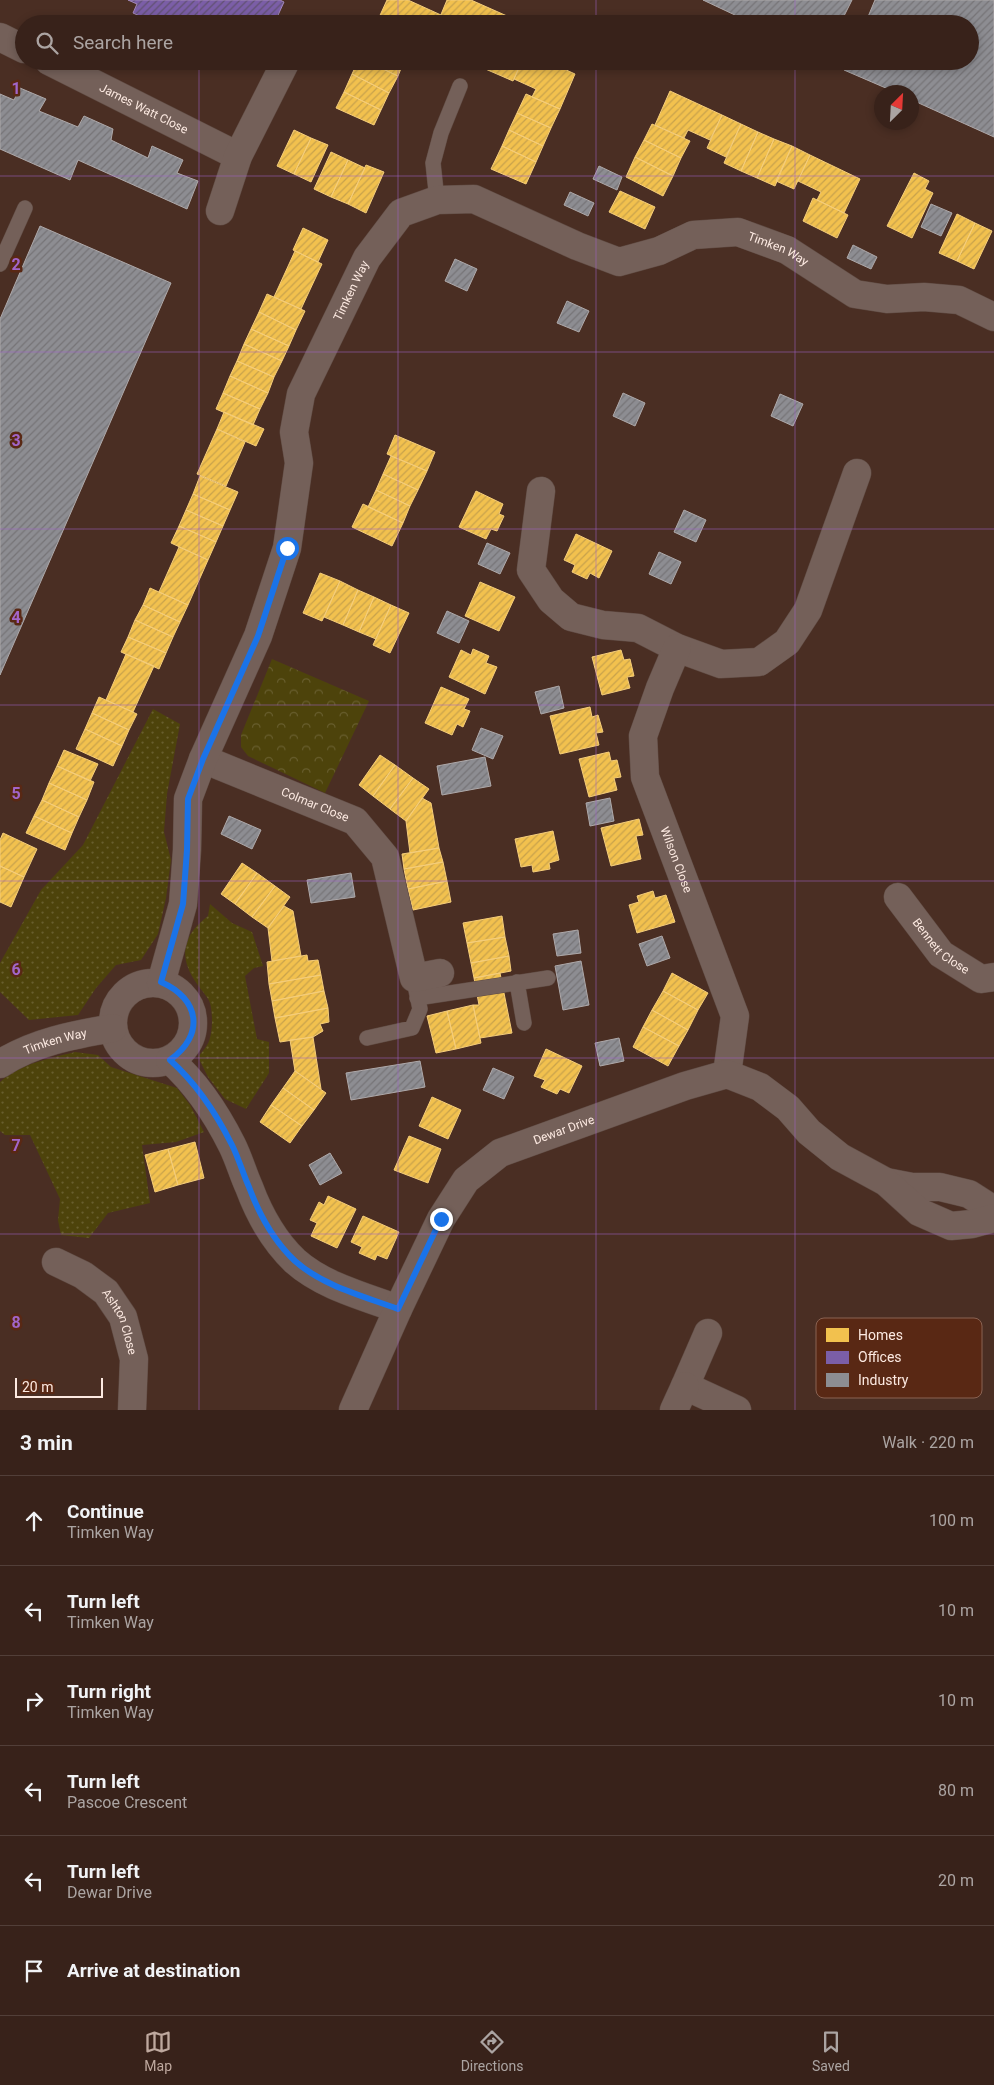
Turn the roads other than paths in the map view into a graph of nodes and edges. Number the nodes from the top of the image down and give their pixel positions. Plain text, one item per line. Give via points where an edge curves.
1 (0, 37) edge
2 (15, 44) edge
3 (67, 70) edge
4 (281, 70) edge
5 (460, 86) dead end
6 (238, 156) junction
7 (437, 200) junction
8 (25, 208) dead end
9 (220, 211) dead end
10 (0, 264) edge
11 (994, 317) edge
12 (857, 473) dead end
13 (541, 492) dead end
14 (677, 648) junction
15 (203, 759) junction
16 (898, 897) dead end
17 (440, 972) dead end
18 (994, 977) edge
19 (548, 978) dead end
20 (161, 982) junction
21 (517, 982) junction
22 (416, 988) junction
23 (524, 1023) dead end
24 (113, 1028) junction
25 (367, 1038) dead end
26 (170, 1060) junction
27 (0, 1064) edge
28 (728, 1074) junction
29 (886, 1182) junction
30 (994, 1210) edge
31 (994, 1218) edge
32 (56, 1262) dead end
33 (398, 1309) junction
34 (708, 1333) dead end
35 (680, 1398) edge
36 (132, 1410) edge
37 (353, 1410) edge
38 (737, 1410) edge

1 - 2 street
3 - 6 street, James Watt Close
4 - 6 street
5 - 7 lane via 433,163
6 - 9 street
7 - 11 street, Timken Way via 474,199 619,262 659,251 693,235 738,232 787,250 855,294 887,299 924,296 959,300
7 - 15 street, Timken Way via 400,213 367,258 301,394 294,432 299,462 287,548 258,636
8 - 10 lane
12 - 14 street via 808,610 788,642 758,662 721,664
13 - 14 street via 531,570 551,600 570,618 638,628
14 - 28 street, Wilson Close via 643,736 644,777 734,1016
15 - 20 street, Timken Way via 188,799 183,904
15 - 22 street, Colmar Close via 356,821 385,857
16 - 18 street, Bennett Close via 941,954 981,979
17 - 22 street
19 - 21 lane
20 - 24 street via 131,988 121,998 113,1014
20 - 26 street via 185,997 194,1020 190,1040 182,1052
21 - 22 lane
21 - 23 lane
22 - 25 lane via 420,1009 412,1028
24 - 26 street via 117,1042 126,1053 145,1062
24 - 27 street, Timken Way via 70,1036 28,1049
26 - 33 street via 211,1106 233,1146 272,1234 296,1261 329,1284
28 - 29 street via 760,1087 840,1156
28 - 33 street, Dewar Drive via 685,1086 500,1153 466,1180 441,1219
29 - 30 street via 912,1187 940,1187 969,1194
29 - 31 street via 919,1212 951,1226
32 - 36 street, Ashton Close via 83,1275 106,1292 123,1317 134,1359
33 - 37 street, Dewar Drive
34 - 35 street
35 - 38 street

